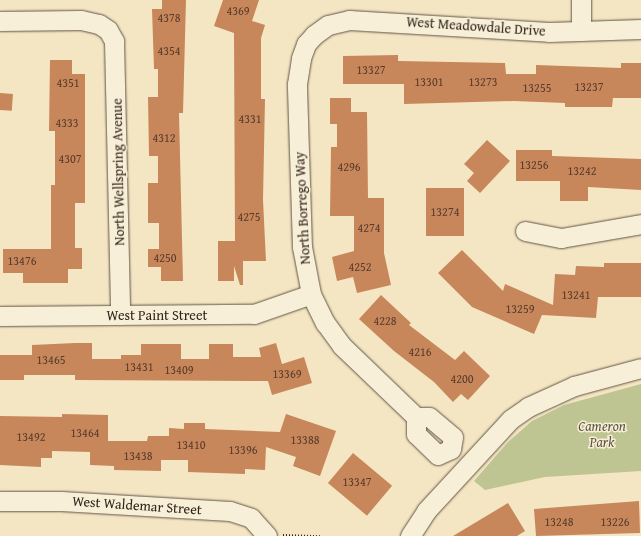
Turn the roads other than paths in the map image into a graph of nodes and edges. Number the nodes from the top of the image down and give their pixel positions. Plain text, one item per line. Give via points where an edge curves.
1 (581, 0) edge
2 (0, 21) edge
3 (641, 29) edge
4 (581, 31) junction
5 (314, 35) joint
6 (641, 224) edge
7 (525, 231) dead end
8 (311, 294) junction
9 (120, 315) junction
10 (0, 316) edge
11 (641, 368) edge
12 (469, 465) junction
13 (0, 501) edge
14 (266, 536) edge
15 (410, 536) edge

1 - 4 street
2 - 9 street, North Wellspring Avenue via 81,20 99,24 108,30 114,41
3 - 4 street, West Meadowdale Drive
4 - 5 street, West Meadowdale Drive via 549,32 367,19 328,25
5 - 8 street, North Borrego Way via 306,44 301,58 298,84 302,247
6 - 7 street via 561,238
8 - 9 street, West Paint Street via 254,314
8 - 12 street, North Borrego Way via 325,323 342,346 416,417 416,434 438,455 451,449
9 - 10 street, West Paint Street
11 - 12 street via 546,396 511,420
12 - 15 street via 426,511
13 - 14 street, West Waldemar Street via 61,501 230,511 251,518

